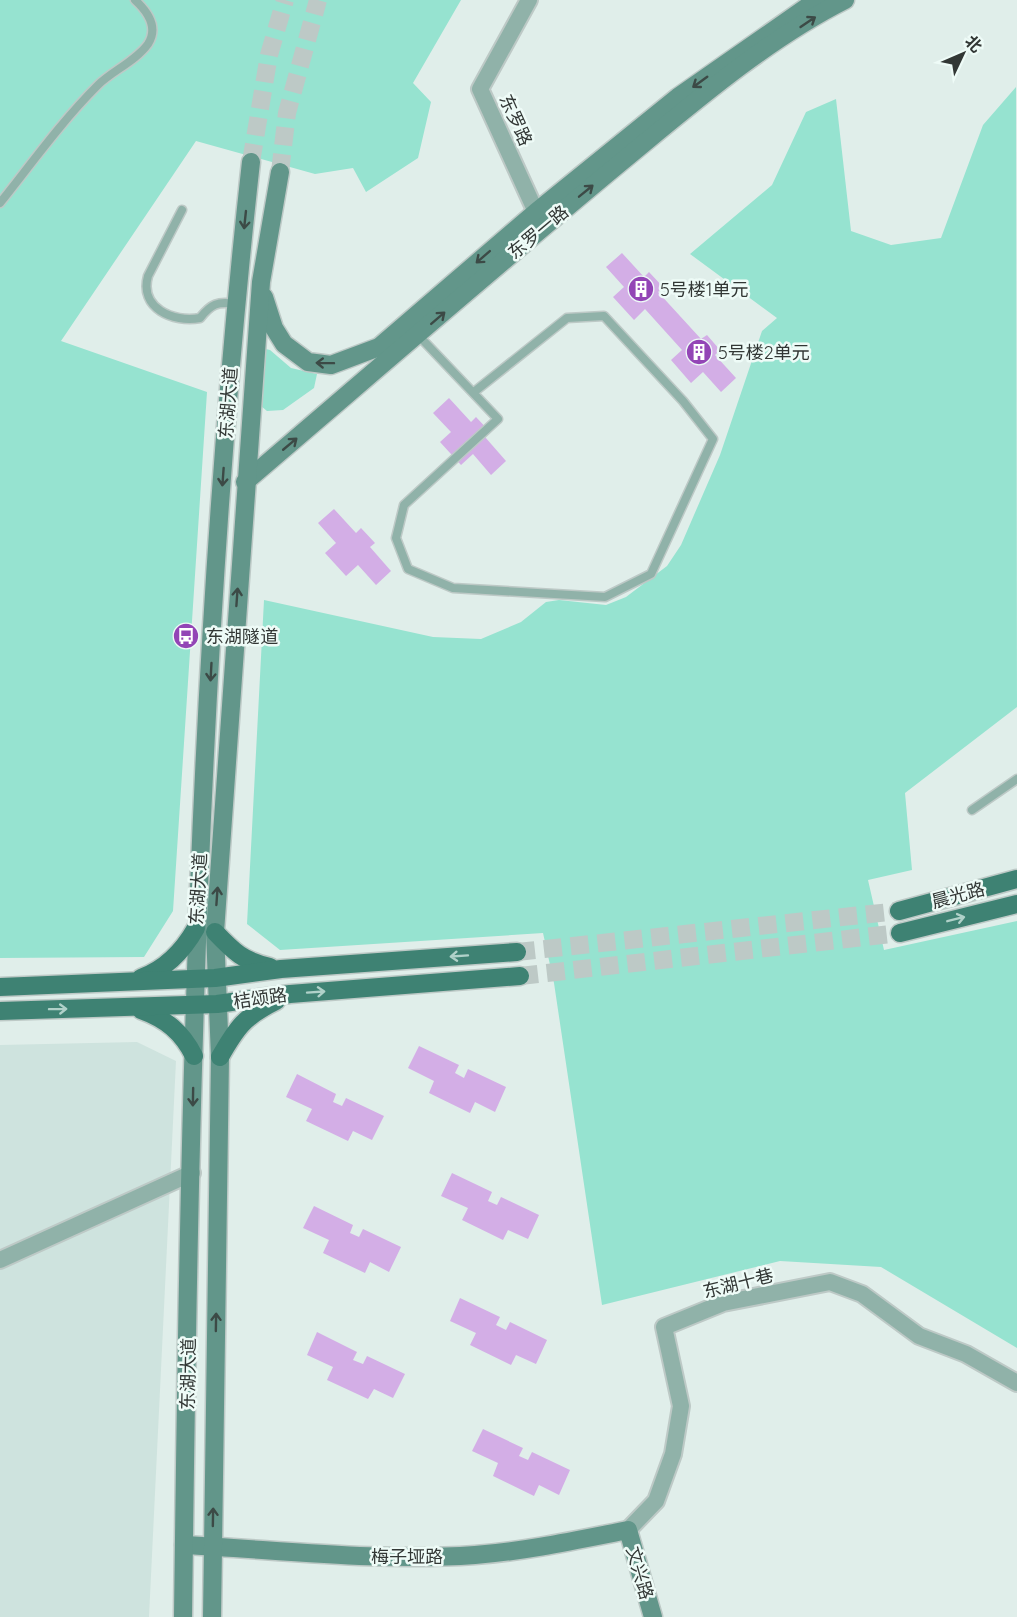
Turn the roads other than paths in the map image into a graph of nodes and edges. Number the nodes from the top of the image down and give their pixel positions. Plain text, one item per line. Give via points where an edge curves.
1 (135, 0) edge
2 (530, 0) edge
3 (817, 0) edge
4 (844, 0) edge
5 (251, 162) tunnel mouth
6 (280, 172) tunnel mouth
7 (0, 203) edge
8 (182, 210) dead end
9 (539, 220) junction
10 (261, 282) junction
11 (235, 304) junction
12 (418, 335) junction
13 (474, 392) junction
14 (245, 482) junction
15 (1017, 779) edge
16 (972, 810) dead end
17 (1017, 879) edge
18 (1017, 904) edge
19 (899, 911) tunnel mouth
20 (196, 928) junction
21 (215, 932) junction
22 (900, 933) tunnel mouth
23 (517, 952) tunnel mouth
24 (280, 969) junction
25 (520, 976) tunnel mouth
26 (195, 978) junction
27 (214, 978) junction
28 (134, 981) junction
29 (0, 987) edge
30 (290, 994) junction
31 (217, 1004) junction
32 (195, 1005) junction
33 (134, 1007) junction
34 (0, 1011) edge
35 (194, 1056) junction
36 (220, 1057) junction
37 (192, 1173) junction
38 (0, 1260) edge
39 (1017, 1383) edge
40 (628, 1530) junction
41 (184, 1545) junction
42 (212, 1546) junction
43 (183, 1617) edge
44 (212, 1617) edge
45 (652, 1617) edge

1 - 7 lane via 149,12 149,43 100,83 49,137
2 - 9 street, 东罗路 via 480,88
3 -> 9 main road, 东罗一路 via 678,97
9 -> 4 main road, 东罗一路 via 752,59
5 -> 11 main road, 东湖大道
6 - 10 main road, 东湖大道
8 - 11 lane via 148,276 145,288 150,302 163,314 186,321 200,318 210,305
9 -> 10 main road, 东罗一路 via 379,347 331,365 308,362 284,344 274,328
12 -> 9 main road, 东罗一路
10 - 14 main road, 东湖大道
11 -> 20 main road, 东湖大道
12 - 13 lane
14 -> 12 main road, 东罗一路
13 - 13 lane via 498,419 404,505 396,538 408,569 453,588 605,597 651,574 713,439 604,316 567,318
21 -> 14 main road, 东湖大道
15 - 16 lane
17 - 19 main road, 晨光路
22 -> 18 main road, 晨光路
20 - 26 main road, 东湖大道
20 - 28 main road via 170,962
21 - 24 main road via 249,963
21 - 27 main road, 东湖大道
23 -> 24 main road, 桔颂路
24 - 27 main road, 桔颂路
30 -> 25 main road, 桔颂路
26 - 27 main road, 桔颂路
26 - 28 main road, 桔颂路
26 - 32 main road, 东湖大道
27 - 31 main road, 东湖大道
28 - 29 main road, 桔颂路
30 - 31 main road, 桔颂路
30 - 36 main road via 254,1011 237,1026
31 - 32 main road, 桔颂路
31 - 36 main road, 东湖大道
32 - 33 main road, 桔颂路
32 - 35 main road, 东湖大道
34 -> 33 main road, 桔颂路
33 - 35 main road via 160,1017 176,1029
35 -> 37 main road, 东湖大道
42 -> 36 main road, 东湖大道
37 - 38 street
37 - 41 main road, 东湖大道
39 - 40 street, 东湖十巷 via 966,1354 919,1336 862,1294 830,1282 723,1303 664,1327 681,1406 673,1454 656,1501
40 - 42 main road, 梅子垭路 via 535,1549 473,1555 384,1557
40 - 45 main road, 文兴路
41 - 42 main road, 梅子垭路
41 - 43 main road, 东湖大道
42 - 44 main road, 东湖大道

